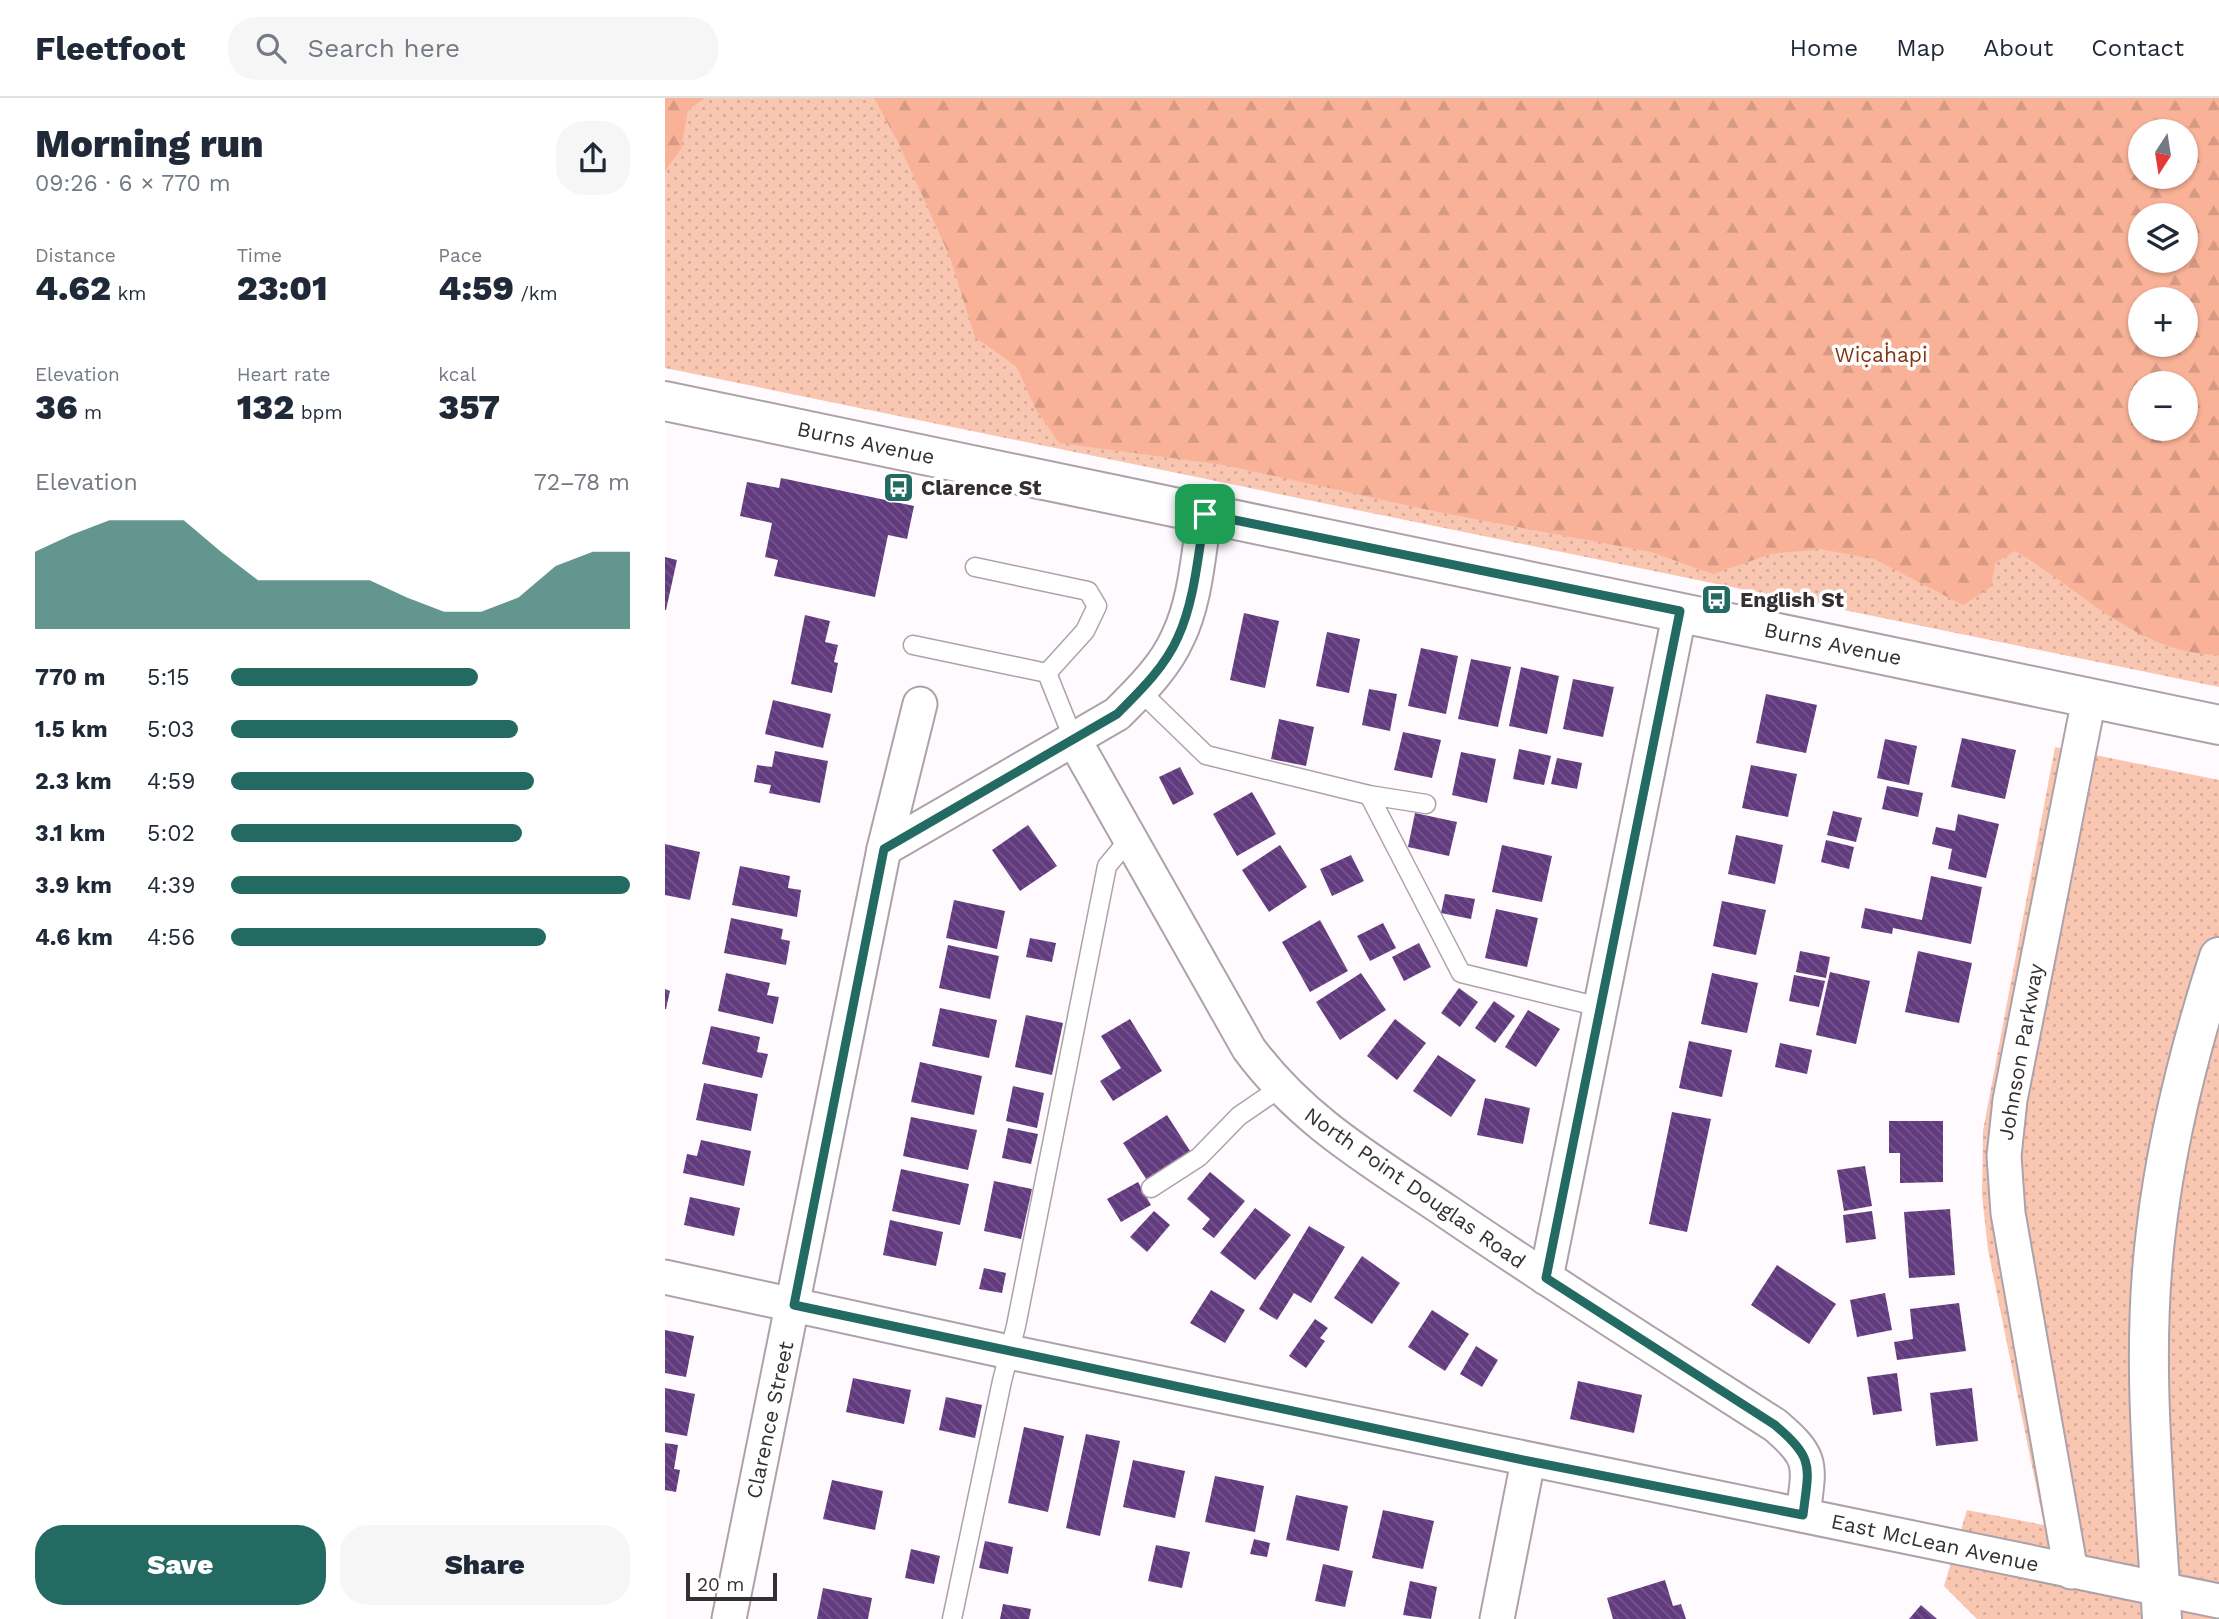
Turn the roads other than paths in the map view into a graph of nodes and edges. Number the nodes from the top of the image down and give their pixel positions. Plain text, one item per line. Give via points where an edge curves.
1 (665, 401) edge
2 (1205, 514) junction
3 (975, 567) dead end
4 (1680, 611) junction
5 (913, 645) dead end
6 (1047, 673) junction
7 (1140, 691) junction
8 (2089, 699) junction
9 (919, 704) dead end
10 (2219, 725) edge
11 (1073, 738) junction
12 (1369, 795) junction
13 (1426, 804) dead end
14 (1131, 837) junction
15 (884, 849) junction
16 (2219, 957) edge
17 (1600, 1007) junction
18 (1280, 1088) junction
19 (1151, 1188) dead end
20 (665, 1277) edge
21 (1546, 1278) junction
22 (794, 1305) junction
23 (1009, 1352) junction
24 (1528, 1461) junction
25 (1803, 1515) junction
26 (2071, 1572) junction
27 (2219, 1601) edge
28 (2161, 1604) edge
29 (729, 1619) edge
30 (952, 1619) edge
31 (1497, 1619) edge

1 - 2 street, Burns Avenue
2 - 4 street, Burns Avenue
2 - 7 street via 1179,636
3 - 6 lane via 1088,591 1097,606 1085,631
4 - 8 street, Burns Avenue
4 - 17 street
5 - 6 lane
6 - 11 lane
7 - 11 street via 1117,714
7 - 12 lane via 1206,755
8 - 10 street, Burns Avenue
8 - 26 street, Johnson Parkway via 2010,1100 2004,1156 2008,1213
9 - 15 street, Clarence Street
11 - 14 street, North Point Douglas Road
11 - 15 street
12 - 13 lane
12 - 17 lane via 1461,973
14 - 18 street, North Point Douglas Road via 1249,1049
14 - 23 lane via 1107,866
15 - 22 street, Clarence Street
16 - 28 street via 2171,1126 2156,1232 2150,1398
17 - 21 street
18 - 19 lane via 1239,1116 1199,1157
18 - 21 street, North Point Douglas Road via 1322,1126
20 - 22 street, East McLean Avenue
21 - 25 street, North Point Douglas Road via 1792,1440 1809,1468
22 - 23 street, East McLean Avenue
22 - 29 street, Clarence Street
23 - 24 street, East McLean Avenue
23 - 30 lane
24 - 25 street, East McLean Avenue
24 - 31 street
25 - 26 street, East McLean Avenue
26 - 28 street, East McLean Avenue
27 - 28 street, East McLean Avenue

